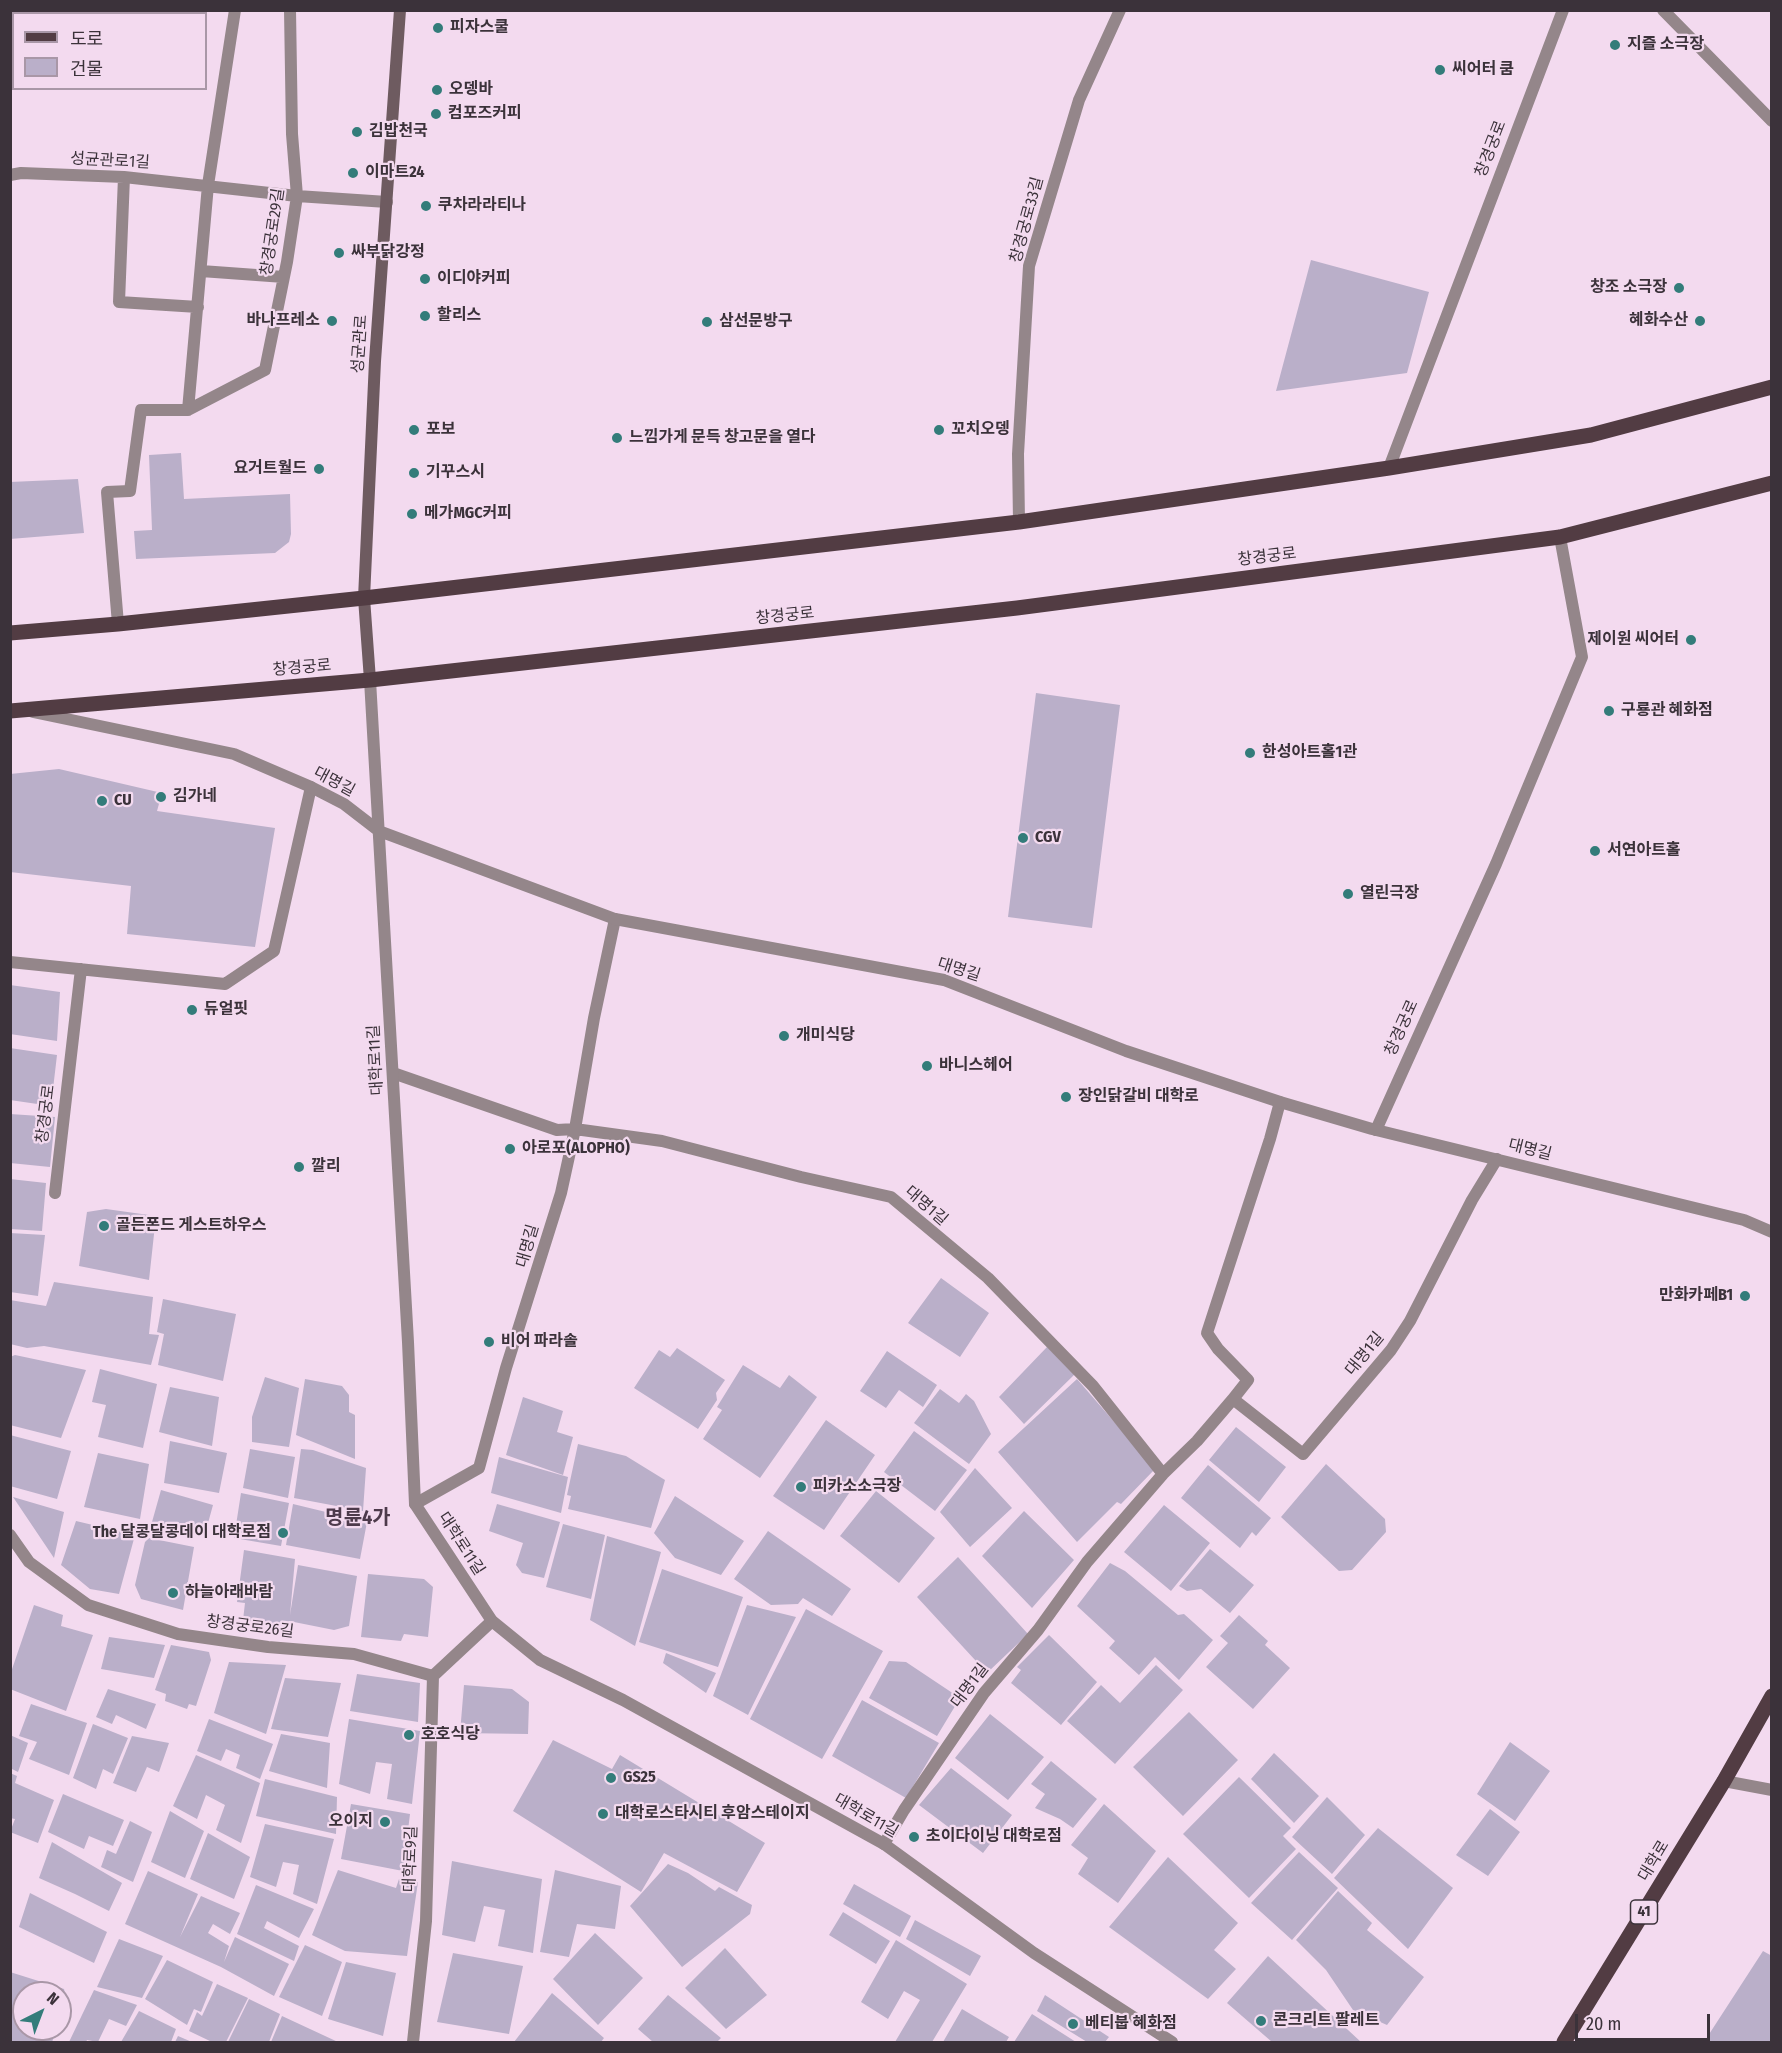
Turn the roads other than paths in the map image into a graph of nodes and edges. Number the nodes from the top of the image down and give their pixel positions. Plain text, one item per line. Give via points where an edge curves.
1 (235, 10) edge
2 (290, 10) edge
3 (400, 10) edge
4 (1120, 10) edge
5 (1563, 10) edge
6 (1663, 10) edge
7 (1772, 121) edge
8 (10, 175) edge
9 (124, 177) junction
10 (208, 185) junction
11 (297, 195) junction
12 (387, 202) junction
13 (201, 271) junction
14 (284, 277) junction
15 (198, 307) junction
16 (1772, 387) edge
17 (188, 410) junction
18 (1389, 468) junction
19 (1772, 483) edge
20 (1019, 522) junction
21 (1560, 537) junction
22 (364, 598) junction
23 (118, 624) junction
24 (10, 633) edge
25 (370, 680) junction
26 (17, 711) edge
27 (311, 787) junction
28 (379, 831) junction
29 (615, 919) junction
30 (10, 962) edge
31 (81, 969) junction
32 (393, 1073) junction
33 (1280, 1102) junction
34 (575, 1129) junction
35 (1376, 1130) junction
36 (1497, 1159) junction
37 (55, 1192) dead end
38 (1772, 1232) edge
39 (1233, 1399) junction
40 (1162, 1474) junction
41 (415, 1504) junction
42 (10, 1535) edge
43 (492, 1621) junction
44 (433, 1677) junction
45 (1772, 1696) edge
46 (1724, 1781) junction
47 (1772, 1790) edge
48 (884, 1844) junction
49 (413, 2043) edge
50 (1172, 2043) edge
51 (1564, 2043) edge

1 - 10 street
2 - 11 street, 창경궁로29길
3 - 12 street, 성균관로
4 - 20 street, 창경궁로33길 via 1079,100 1029,266 1018,454
5 - 18 street, 창경궁로
6 - 7 street
8 - 9 street, 성균관로1길
9 - 10 street, 성균관로1길
9 - 15 street via 119,302
10 - 11 street, 성균관로1길
10 - 13 street
11 - 12 street, 성균관로1길
11 - 14 street, 창경궁로29길
12 - 22 street, 성균관로
13 - 14 street
13 - 15 street
14 - 17 street, 창경궁로29길 via 265,370
15 - 17 street
16 - 18 main road via 1591,435
17 - 23 street via 141,410 130,491 107,492
18 - 20 main road
19 - 21 main road, 창경궁로
20 - 22 main road
21 - 25 main road, 창경궁로 via 1017,608
21 - 35 street, 창경궁로 via 1582,657 1496,864
22 - 23 main road
22 - 25 street, 성균관로
23 - 24 main road
25 - 26 main road, 창경궁로
25 - 28 street, 대학로11길
26 - 27 street, 대명길 via 234,754
27 - 28 street, 대명길 via 344,804
27 - 31 street via 274,951 225,984
28 - 29 street, 대명길
28 - 32 street, 대학로11길
29 - 33 street, 대명길 via 944,980 1126,1051
29 - 34 street, 대명길
30 - 31 street
31 - 37 street, 창경궁로
32 - 34 street, 대명1길 via 557,1130
32 - 41 street, 대학로11길
33 - 35 street, 대명길
33 - 39 street via 1208,1333 1248,1380
34 - 40 street, 대명1길 via 662,1141 891,1197 988,1278 1093,1386
34 - 41 street, 대명길 via 561,1193 479,1468
35 - 36 street, 대명길
36 - 38 street, 대명길 via 1744,1220
36 - 39 street, 대명1길 via 1410,1321 1304,1454
39 - 40 street, 대명1길
40 - 48 street, 대명1길 via 984,1693
41 - 43 street, 대학로11길
42 - 44 street, 창경궁로26길 via 28,1562 88,1605 178,1634 354,1654
43 - 44 street
43 - 48 street, 대학로11길 via 540,1659 623,1700
44 - 49 street, 대학로9길 via 426,1921
45 - 46 main road, 대학로 / 41
46 - 47 street
46 - 51 main road, 대학로 / 41
48 - 50 street, 대학로11길 via 1034,1953

